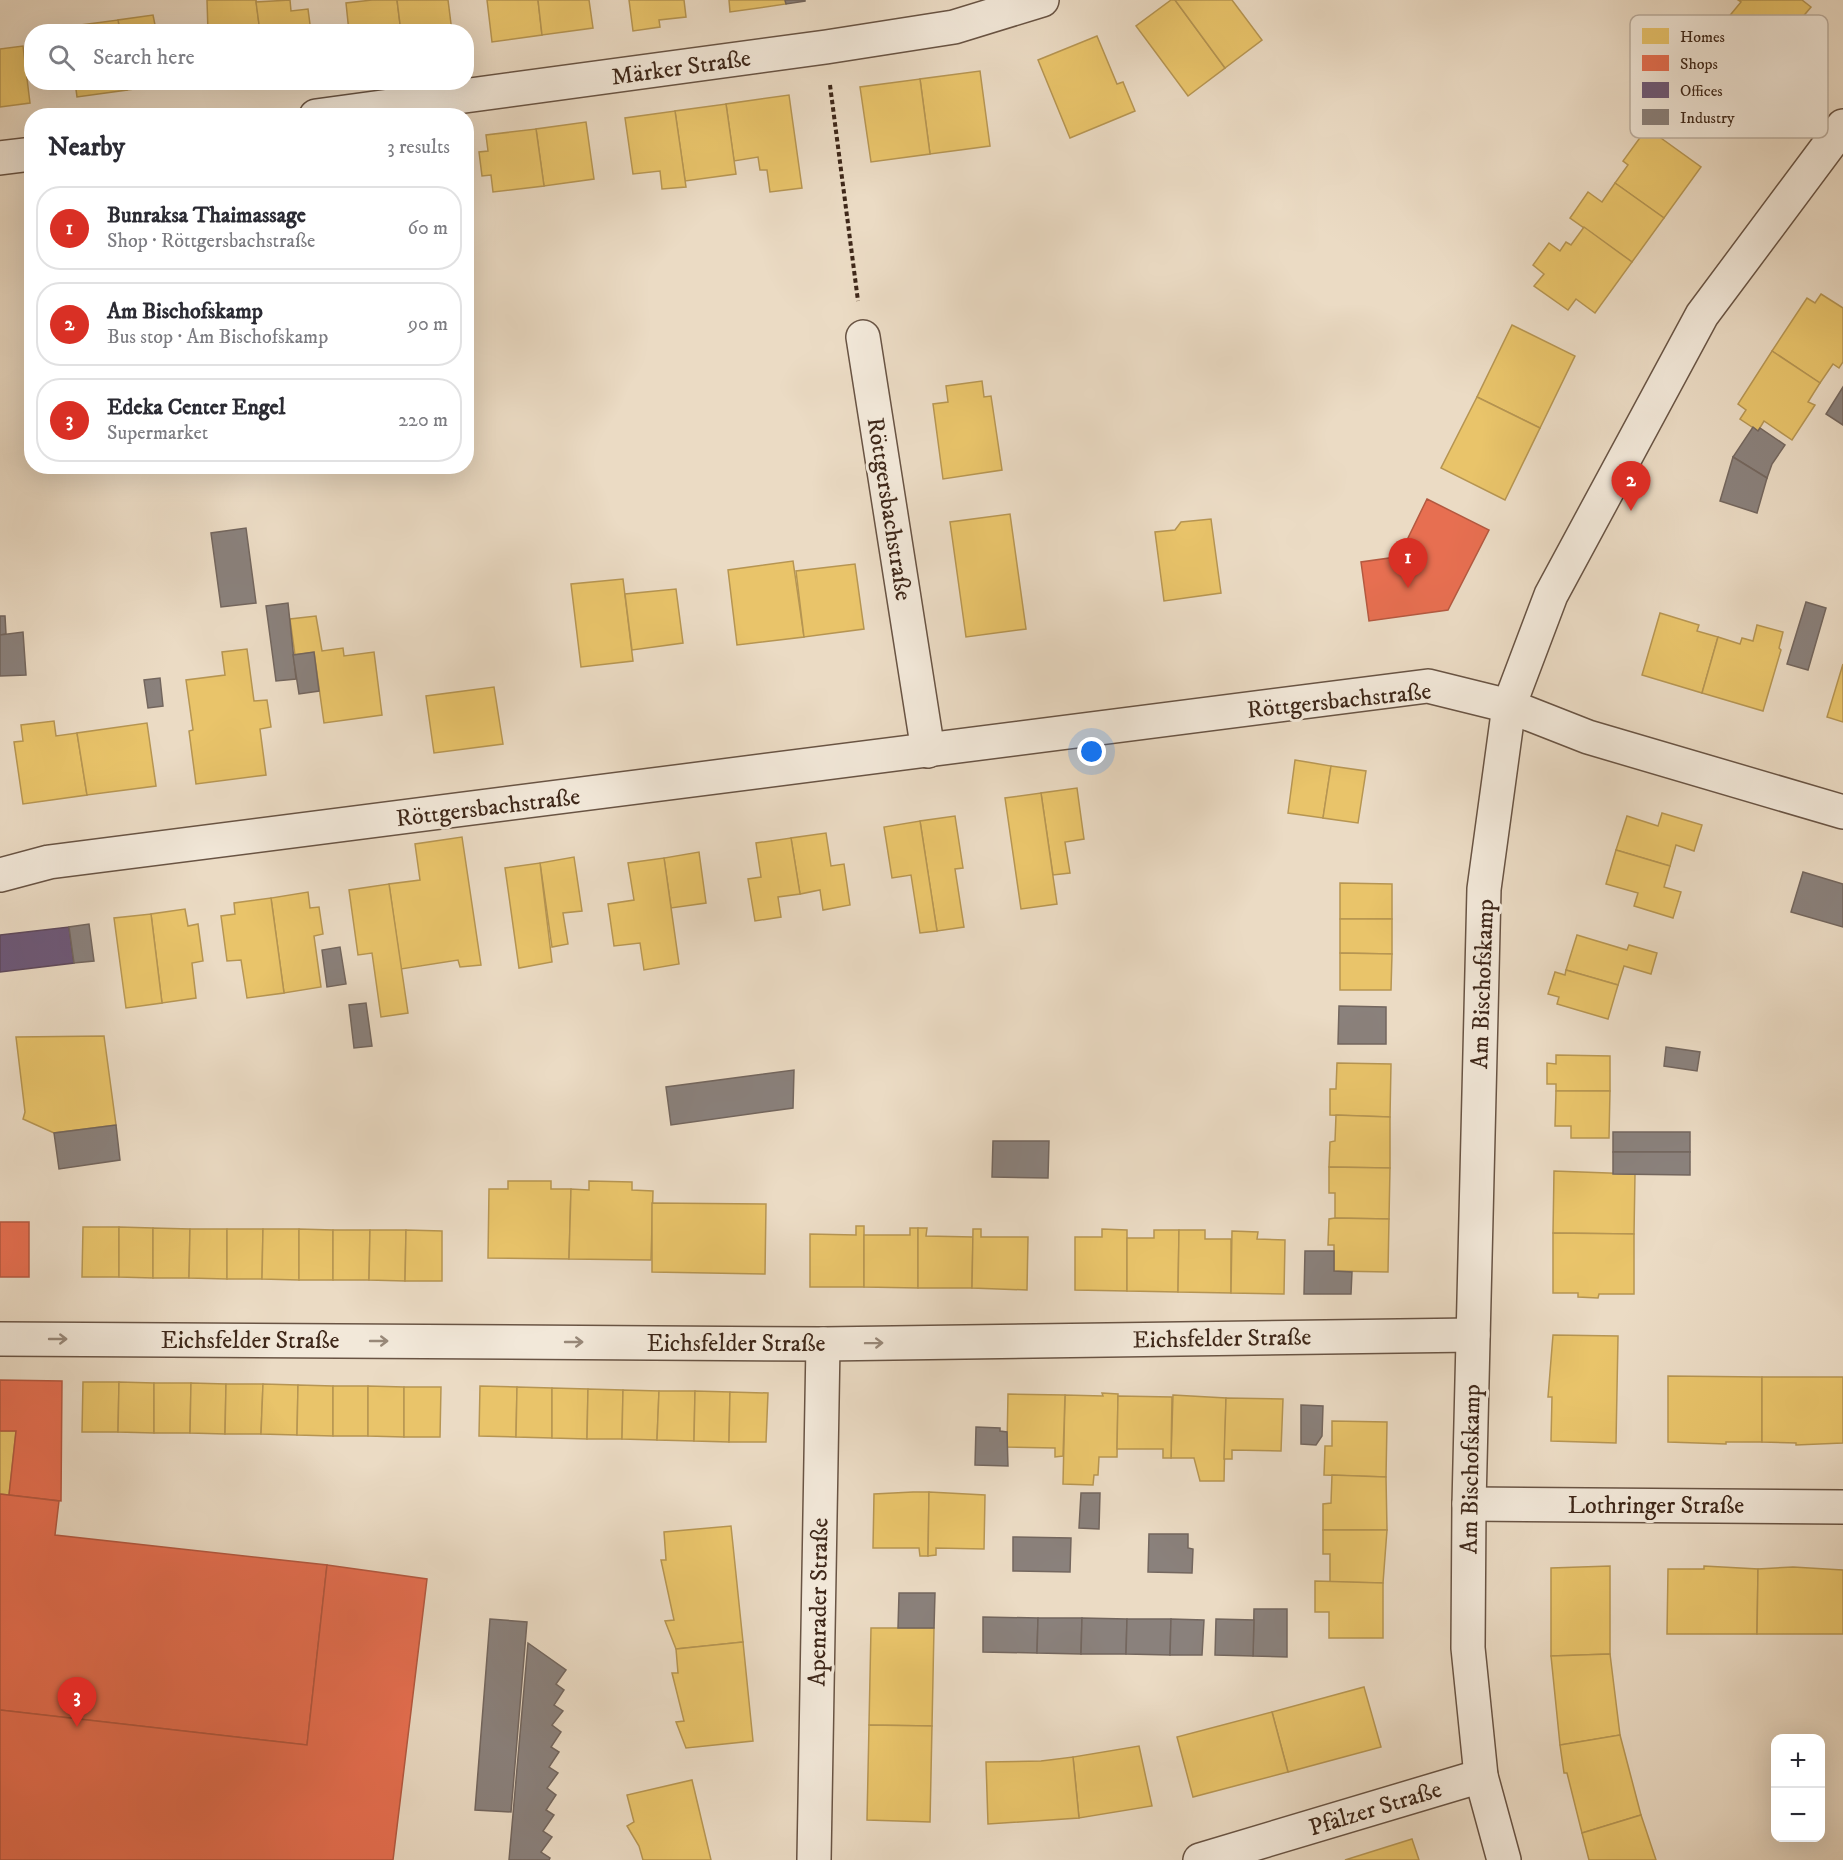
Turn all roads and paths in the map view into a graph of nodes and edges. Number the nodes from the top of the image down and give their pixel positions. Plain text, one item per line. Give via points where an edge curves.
1 (1042, 0) edge
2 (826, 47) junction
3 (375, 108) edge
4 (1843, 126) edge
5 (24, 155) edge
6 (0, 158) edge
7 (862, 337) joint
8 (1509, 706) junction
9 (928, 751) junction
10 (1843, 812) edge
11 (0, 860) edge
12 (49, 862) junction
13 (0, 875) edge
14 (1473, 1335) junction
15 (0, 1339) edge
16 (823, 1344) junction
17 (1469, 1504) junction
18 (1843, 1508) edge
19 (1481, 1776) junction
20 (814, 1860) edge
21 (1200, 1860) edge
22 (1504, 1860) edge

1 - 2 street, Märker Straße via 954,27
2 - 3 street, Märker Straße
2 - 7 path
4 - 8 street, Am Bischofskamp via 1702,315 1551,595
5 - 6 street
7 - 9 street, Röttgersbachstraße
8 - 9 street, Röttgersbachstraße via 1428,686
8 - 10 street, Röttgersbachstraße via 1588,737
8 - 14 street, Am Bischofskamp via 1484,889
9 - 12 street, Röttgersbachstraße
11 - 12 street, Röttgersbachstraße
12 - 13 street, Röttgersbachstraße
16 -> 14 street, Eichsfelder Straße
14 - 17 street, Am Bischofskamp
15 -> 16 street, Eichsfelder Straße
16 - 20 street, Apenrader Straße
17 - 18 street, Lothringer Straße
17 - 19 street, Am Bischofskamp via 1468,1648
19 - 21 street, Pfälzer Straße
19 - 22 street, Am Bischofskamp

